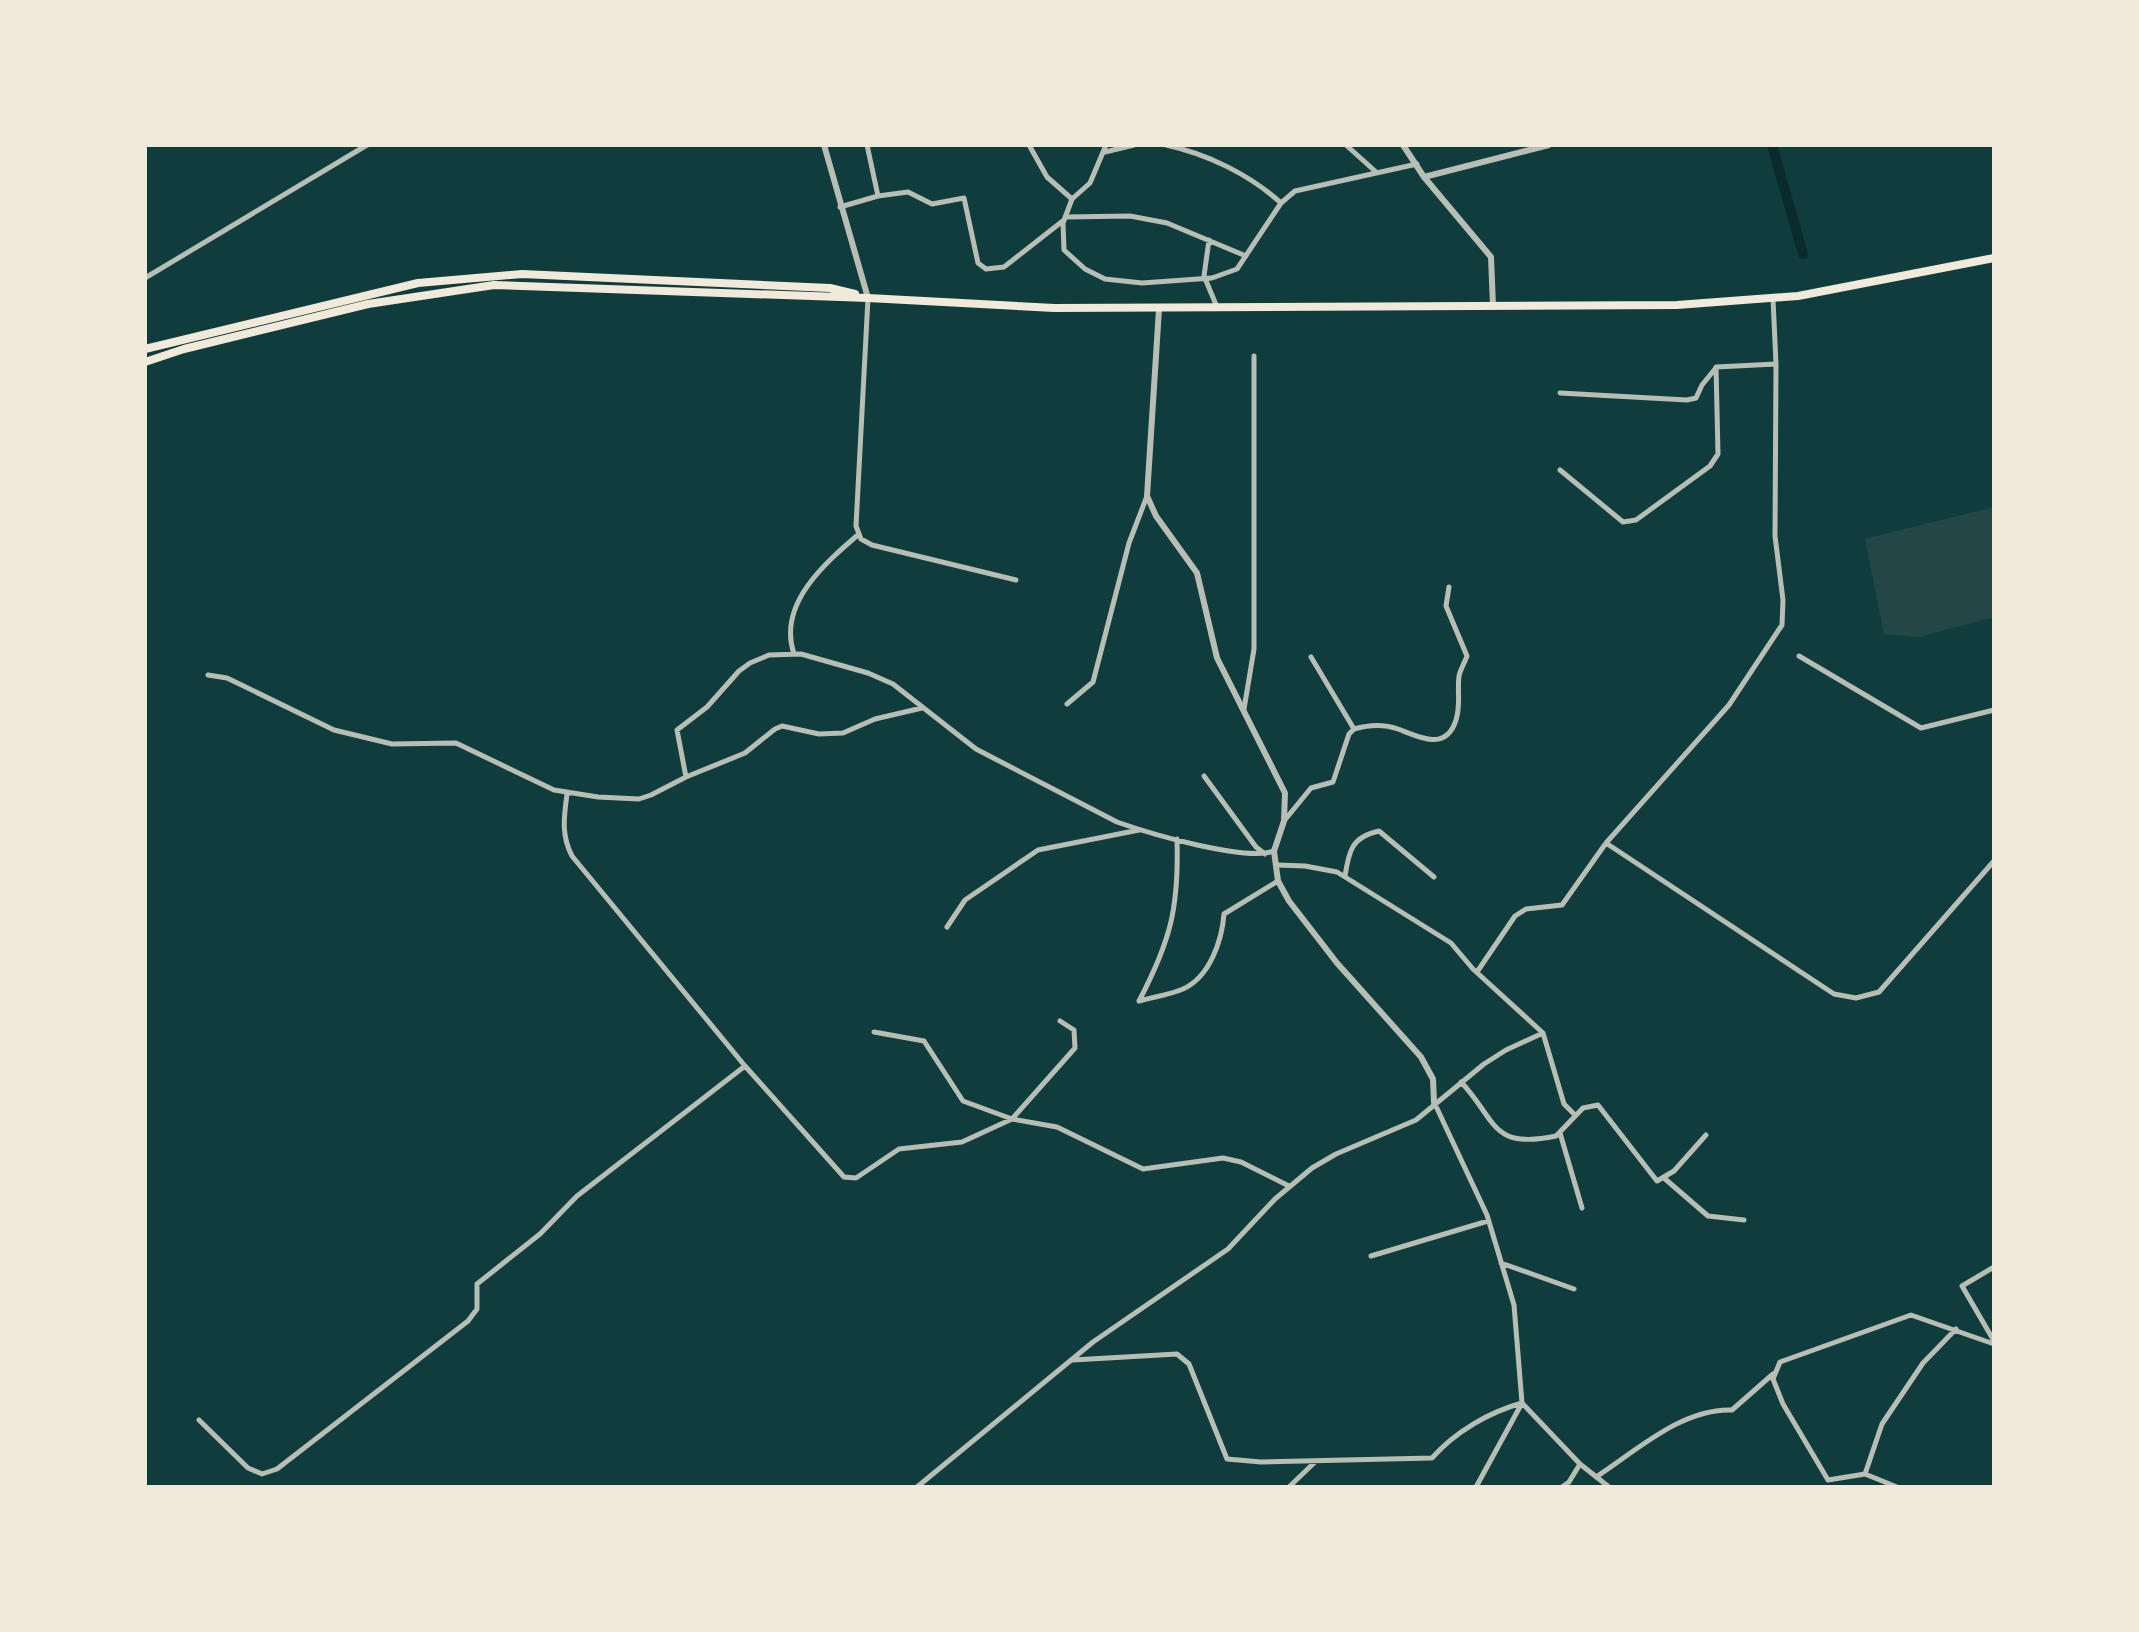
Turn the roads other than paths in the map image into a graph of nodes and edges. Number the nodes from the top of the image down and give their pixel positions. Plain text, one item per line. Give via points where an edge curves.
1 (367, 145) edge
2 (824, 145) edge
3 (867, 145) edge
4 (1028, 145) edge
5 (1134, 145) edge
6 (1166, 145) edge
7 (1346, 145) edge
8 (1403, 145) edge
9 (1549, 145) edge
10 (1106, 148) edge
11 (1417, 164) junction
12 (1376, 172) junction
13 (1424, 177) junction
14 (878, 197) junction
15 (1072, 199) junction
16 (1281, 203) junction
17 (840, 207) junction
18 (1065, 219) junction
19 (1209, 240) junction
20 (1246, 256) junction
21 (1994, 258) edge
22 (1204, 276) junction
23 (145, 278) edge
24 (868, 298) junction
25 (1773, 299) junction
26 (1493, 306) junction
27 (1217, 307) junction
28 (1159, 309) junction
29 (145, 349) edge
30 (1254, 356) dead end
31 (145, 362) edge
32 (1776, 364) junction
33 (1716, 367) junction
34 (1560, 393) dead end
35 (1560, 470) dead end
36 (1147, 496) junction
37 (859, 534) junction
38 (1016, 580) dead end
39 (1449, 587) dead end
40 (794, 654) junction
41 (1799, 656) dead end
42 (1311, 657) dead end
43 (208, 675) dead end
44 (1067, 704) dead end
45 (922, 708) junction
46 (1244, 709) junction
47 (1994, 710) edge
48 (1354, 729) junction
49 (1204, 776) dead end
50 (685, 777) junction
51 (567, 794) junction
52 (1284, 821) junction
53 (1139, 830) junction
54 (1177, 839) junction
55 (1606, 844) junction
56 (1274, 851) junction
57 (1265, 854) junction
58 (1994, 862) edge
59 (1277, 865) junction
60 (1345, 876) junction
61 (1434, 877) dead end
62 (1278, 881) junction
63 (947, 927) dead end
64 (1477, 972) junction
65 (1060, 1021) dead end
66 (874, 1032) dead end
67 (1543, 1034) junction
68 (745, 1066) junction
69 (1461, 1082) junction
70 (1434, 1102) junction
71 (1575, 1115) junction
72 (1012, 1119) junction
73 (1560, 1133) junction
74 (1706, 1135) dead end
75 (1664, 1178) junction
76 (1289, 1186) junction
77 (1582, 1208) dead end
78 (1744, 1220) dead end
79 (1488, 1221) junction
80 (1371, 1256) dead end
81 (1501, 1263) junction
82 (1994, 1267) edge
83 (1574, 1289) dead end
84 (1956, 1329) junction
85 (1994, 1342) edge
86 (1072, 1360) junction
87 (1773, 1374) junction
88 (1522, 1403) junction
89 (199, 1420) dead end
90 (1316, 1461) junction
91 (1580, 1464) junction
92 (1864, 1474) junction
93 (1596, 1477) junction
94 (1827, 1483) edge
95 (917, 1487) edge
96 (1289, 1487) edge
97 (1476, 1487) edge
98 (1562, 1487) edge
99 (1609, 1487) edge
100 (1897, 1487) edge

1 - 23 street
2 - 17 street
3 - 14 street
4 - 15 street via 1047,177
5 - 10 street
6 - 16 street via 1227,166
7 - 12 street
8 - 11 street
9 - 13 street
10 - 15 street via 1090,183
11 - 12 street
11 - 13 street
12 - 16 street via 1295,191
13 - 26 street via 1491,257
14 - 17 street
14 - 18 street via 908,192 932,204 964,198 978,262 986,269 1004,267
15 - 18 street
16 - 20 street
17 - 24 street
18 - 19 street via 1130,216 1167,223
18 - 22 street via 1064,250 1105,279 1142,284
19 - 20 street
19 - 22 street
20 - 22 street via 1237,269 1212,278
21 - 25 main road
22 - 27 street
24 - 28 main road
24 - 29 main road via 830,288 522,274 472,277 418,283
24 - 31 main road via 518,285 460,288 368,304
24 - 37 street
25 - 26 main road via 1717,304
25 - 32 street
26 - 27 main road
27 - 28 main road
28 - 36 street
30 - 46 street via 1254,649
32 - 33 street
32 - 55 street via 1775,536 1782,625 1729,705
33 - 34 street via 1696,398 1688,400
33 - 35 street via 1718,454 1710,466 1636,520 1623,522
36 - 44 street via 1129,543 1093,682
36 - 46 street via 1156,516 1198,573 1214,649
37 - 38 street via 872,545
37 - 40 street via 814,574 804,590 789,632
39 - 48 street via 1446,606 1467,656 1450,732 1432,740 1386,726
40 - 45 street via 883,679
40 - 50 street via 768,655 738,670 713,701 677,730
41 - 47 street via 1921,728
42 - 48 street
43 - 51 street via 227,678 334,730 392,744 456,743
45 - 50 street via 875,719 843,733 819,734 782,726 745,753
45 - 53 street via 985,755
46 - 52 street via 1285,793
48 - 52 street via 1334,782 1311,788
49 - 57 street
50 - 51 street via 639,799
51 - 68 street via 563,827 572,856
52 - 56 street
53 - 54 street
53 - 63 street via 1038,850 965,900
54 - 57 street via 1249,855
54 - 62 street via 1173,919 1139,1001 1185,988 1206,969 1222,936 1224,914
55 - 58 street via 1834,995 1856,998 1879,992
55 - 64 street via 1562,905 1526,909 1515,916
56 - 57 street
56 - 59 street
59 - 60 street
59 - 62 street
60 - 61 street via 1355,840 1379,831
60 - 64 street via 1451,943
62 - 70 street via 1316,937 1421,1057 1433,1079
64 - 67 street
65 - 72 street via 1074,1030 1074,1048
66 - 72 street via 924,1041 963,1101
67 - 69 street via 1506,1050
67 - 71 street via 1564,1104
68 - 72 street via 836,1172 849,1179 891,1152 962,1142
68 - 89 street via 577,1196 540,1234 477,1284 477,1309 468,1321 277,1469 254,1472
69 - 70 street
69 - 73 street via 1497,1132 1520,1139
70 - 76 street via 1416,1120 1336,1154
70 - 79 street
71 - 73 street
71 - 75 street via 1598,1105 1657,1181
72 - 76 street via 1057,1127 1143,1168 1223,1158
73 - 77 street
74 - 75 street
75 - 78 street via 1709,1216
76 - 86 street via 1228,1249
79 - 80 street
79 - 81 street
81 - 83 street
81 - 88 street via 1514,1305
82 - 85 street via 1962,1286
84 - 85 street
84 - 87 street via 1920,1316 1905,1316 1791,1356 1780,1362
84 - 92 street via 1923,1363 1882,1424
86 - 90 street via 1177,1354 1189,1364 1227,1459
86 - 95 street
87 - 93 street via 1732,1410 1711,1409 1686,1419
87 - 94 street via 1783,1404
88 - 90 street via 1497,1410 1444,1444 1432,1458
88 - 91 street
88 - 97 street
90 - 96 street
91 - 93 street
91 - 98 street
92 - 94 street
92 - 100 street
93 - 99 street

